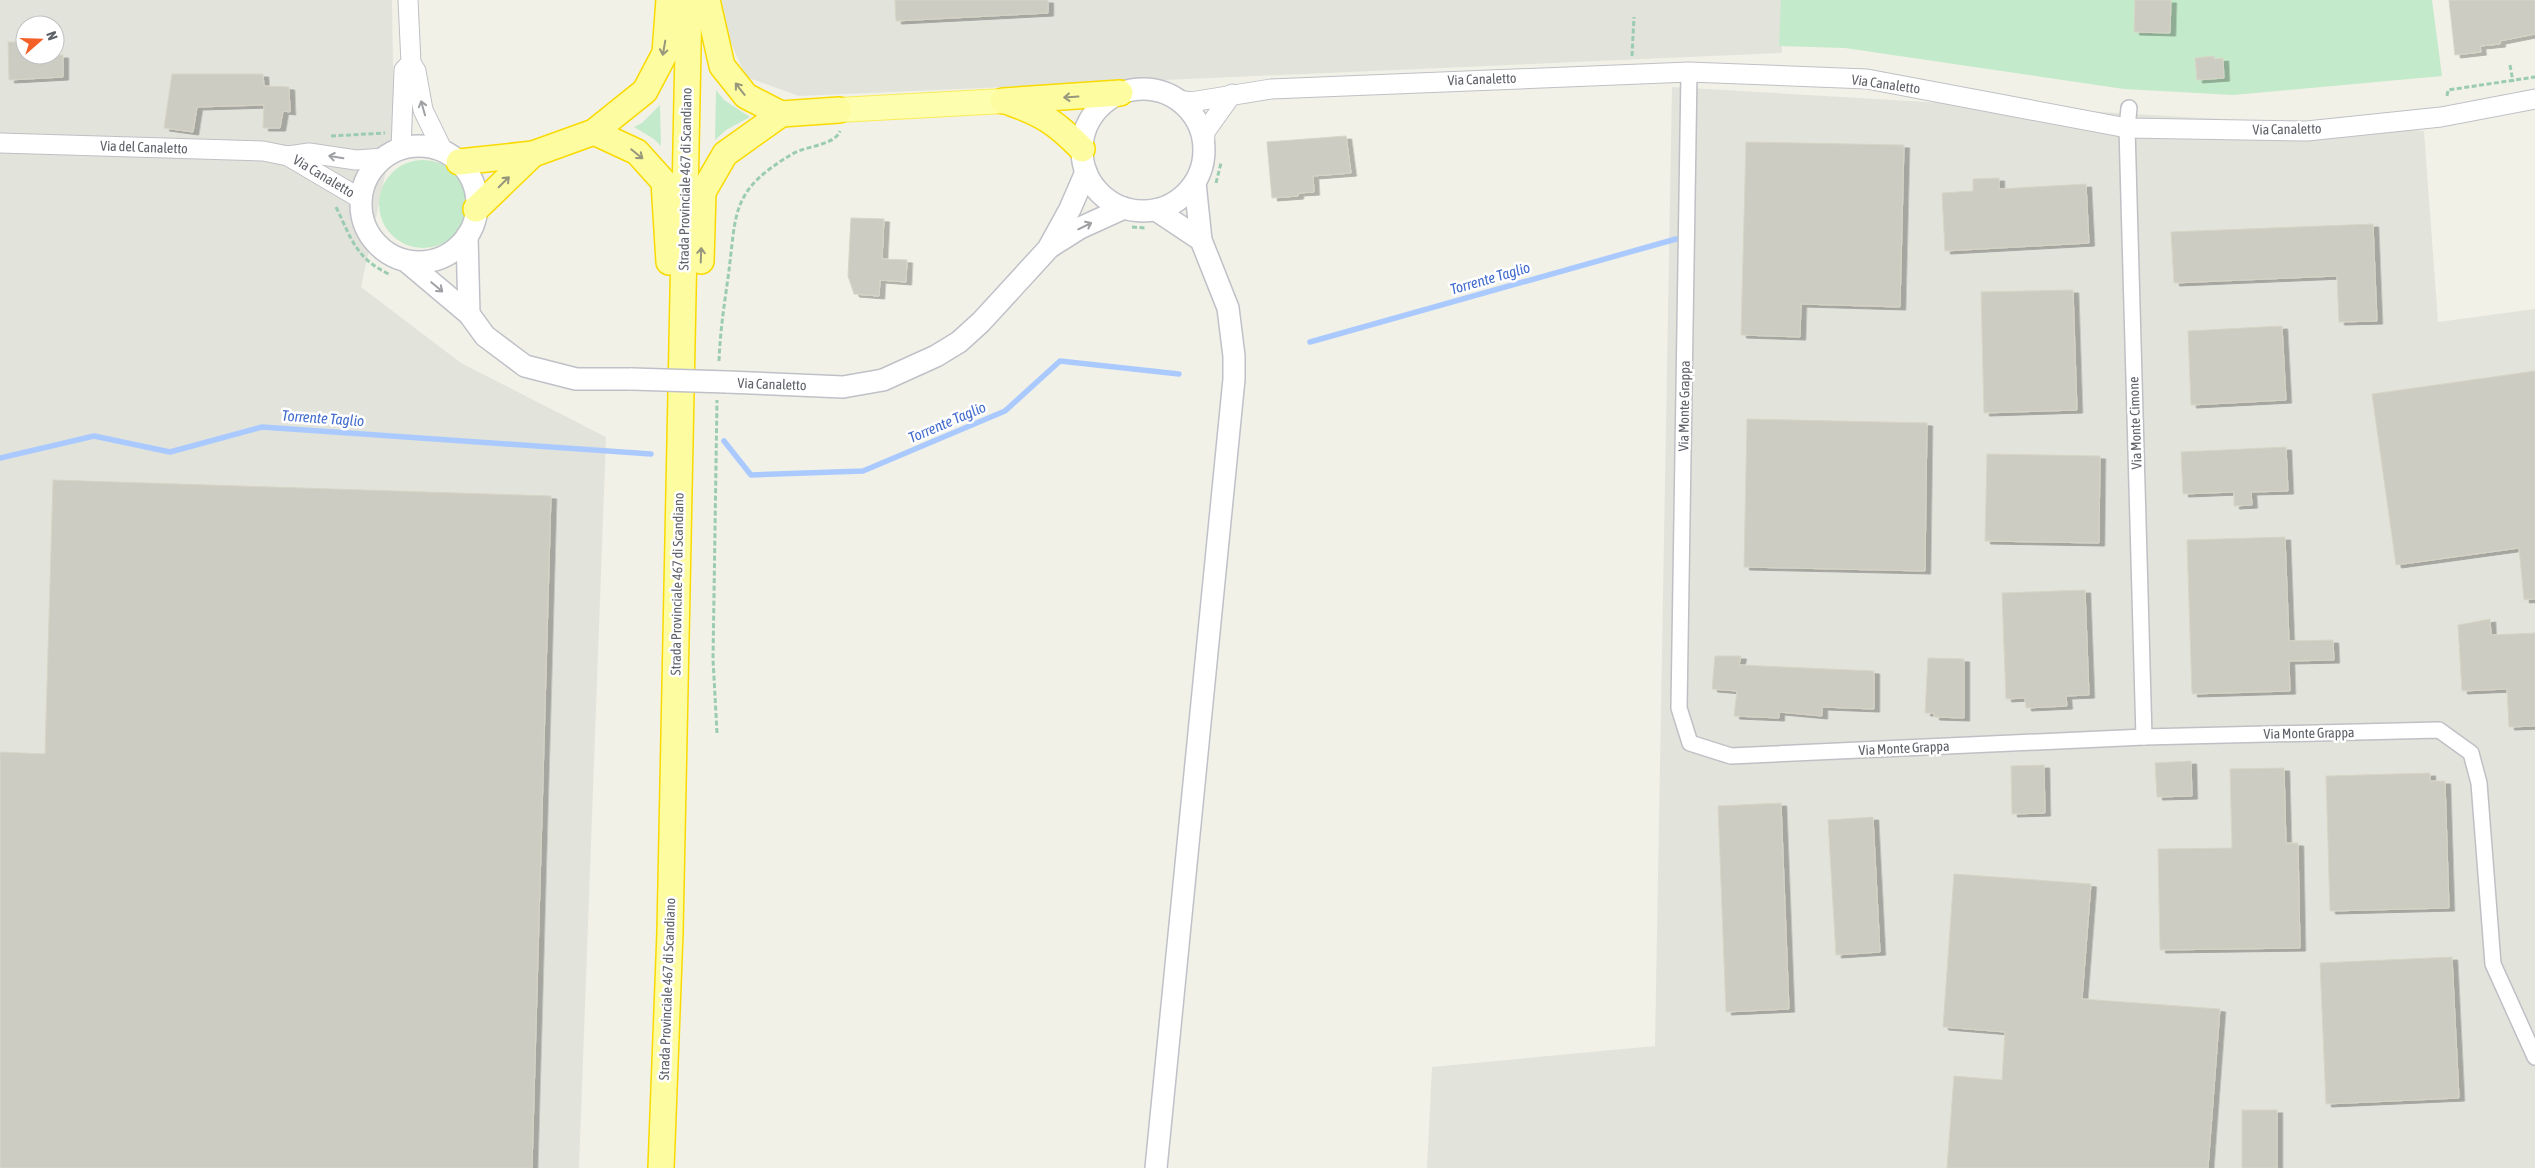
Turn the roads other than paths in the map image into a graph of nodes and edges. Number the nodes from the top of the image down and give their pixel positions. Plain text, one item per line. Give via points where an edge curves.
1 (408, 0) edge
2 (669, 0) edge
3 (689, 0) edge
4 (707, 0) edge
5 (411, 63) junction
6 (1689, 72) junction
7 (1120, 93) junction
8 (1232, 94) junction
9 (2535, 99) edge
10 (1178, 100) junction
11 (1004, 101) junction
12 (2129, 108) dead end
13 (839, 110) joint
14 (781, 114) junction
15 (2127, 128) junction
16 (594, 132) junction
17 (0, 143) edge
18 (1204, 152) junction
19 (392, 154) junction
20 (533, 154) junction
21 (288, 156) junction
22 (451, 157) junction
23 (1084, 160) junction
24 (1195, 183) junction
25 (361, 199) junction
26 (1124, 208) junction
27 (476, 210) junction
28 (1156, 210) junction
29 (467, 236) junction
30 (1201, 240) junction
31 (1048, 249) junction
32 (406, 260) junction
33 (469, 314) junction
34 (680, 442) junction
35 (2144, 737) junction
36 (2535, 1057) edge
37 (661, 1168) edge
38 (1156, 1168) edge

1 - 5 street
2 -> 16 highway via 665,53 645,91
3 - 34 highway, Strada Provinciale 467 di Scandiano
14 -> 4 highway via 746,96 722,66
5 - 19 street via 404,70
22 -> 5 street via 423,110 416,71
6 - 8 street, Via Canaletto via 1632,66
6 - 15 street, Via Canaletto via 1867,79
6 - 35 street, Via Monte Grappa via 1679,708 1690,743 1731,756
7 - 10 main road via 1144,89
7 -> 11 highway
7 - 23 main road via 1093,115 1084,137
8 - 10 street, Via Canaletto via 1191,102
8 - 18 street via 1205,132
9 - 15 street, Via Canaletto via 2441,117 2307,131
10 - 18 main road via 1195,117
11 - 13 main road
11 - 23 highway via 1036,112 1059,125
12 - 15 street, Via Monte Cimone
13 - 14 highway
34 -> 14 highway via 699,316 703,192 725,154
15 - 35 street, Via Monte Cimone
16 - 20 highway
16 -> 34 highway via 637,152 664,182
17 - 21 street, Via del Canaletto via 263,151
18 - 24 main road
19 -> 21 street, Via Canaletto via 356,160 309,153
19 - 22 main road via 422,146
19 - 25 main road via 368,176
20 - 22 highway
27 -> 20 highway
21 - 25 street, Via Canaletto
22 - 27 main road via 475,189
23 - 26 main road via 1091,182 1105,198
23 - 31 main road, Via Canaletto via 1070,209
24 - 28 main road via 1178,201
24 - 30 main road
25 - 32 main road via 369,233 385,250
26 - 28 main road
31 -> 26 main road, Via Canaletto via 1080,228
27 - 29 main road
28 - 30 main road
29 - 32 main road via 456,249 440,258 417,262
29 - 33 main road
30 - 38 main road via 1228,308 1234,379
31 - 33 main road, Via Canaletto, bridge via 959,342 883,380 843,387 576,379 525,366 484,336
32 -> 33 main road, Via Canaletto
34 - 37 highway, Strada Provinciale 467 di Scandiano via 670,932
35 - 36 street, Via Monte Grappa via 2439,730 2471,752 2479,783 2493,964

